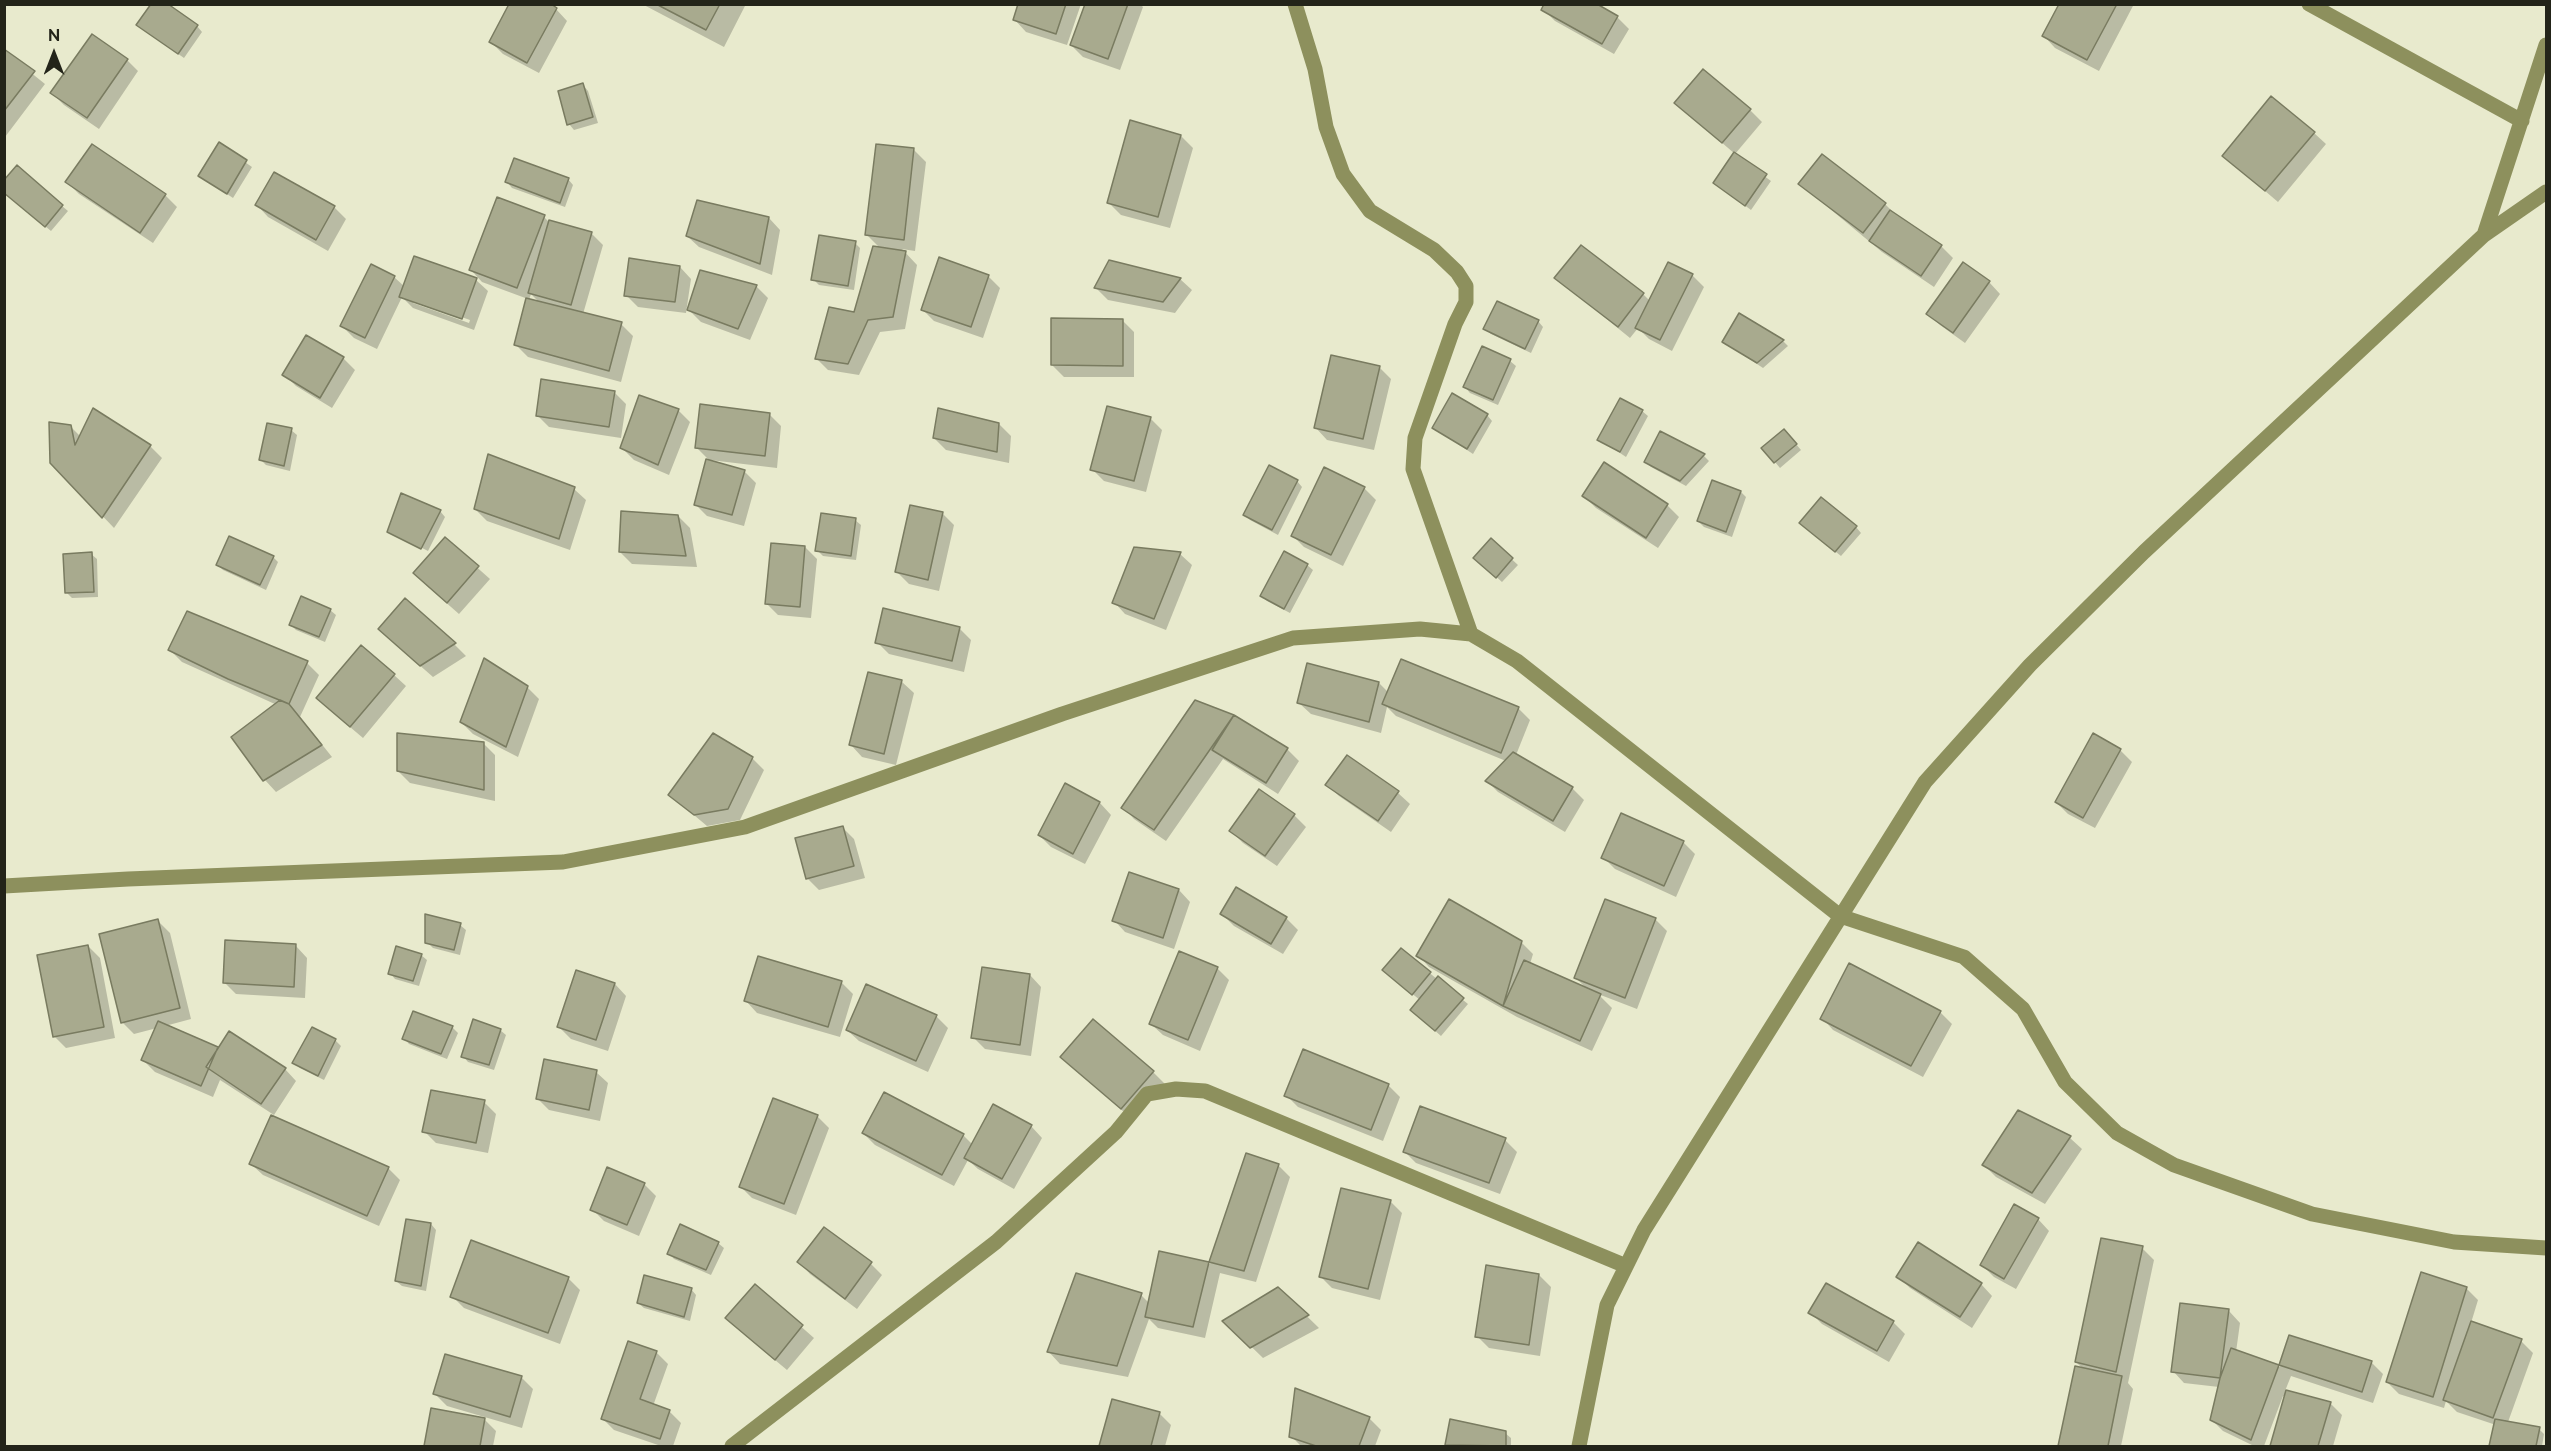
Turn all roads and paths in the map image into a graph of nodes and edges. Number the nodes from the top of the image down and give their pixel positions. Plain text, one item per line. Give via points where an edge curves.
1 (1294, 4) edge
2 (2309, 4) edge
3 (2547, 45) edge
4 (2522, 121) junction
5 (2547, 192) edge
6 (2484, 235) junction
7 (1471, 634) junction
8 (4, 886) edge
9 (1840, 916) junction
10 (2547, 1248) edge
11 (1626, 1266) junction
12 (732, 1446) edge
13 (1579, 1446) edge

1 - 7 street via 1315,69 1326,127 1343,174 1370,211 1434,250 1466,286 1466,302 1415,438 1413,468
2 - 4 street
3 - 4 street
4 - 6 street
5 - 6 street
6 - 9 street via 2144,552 2031,665 1925,782
7 - 8 street via 1420,629 1293,638 1062,714 745,827 562,862
7 - 9 street via 1517,661
9 - 10 street via 1964,957 2023,1008 2065,1082 2079,1096 2117,1133 2174,1165 2312,1214 2454,1242
9 - 11 street via 1644,1230
11 - 12 street via 1205,1091 1176,1089 1147,1094 1116,1132 996,1242
11 - 13 street via 1607,1305

